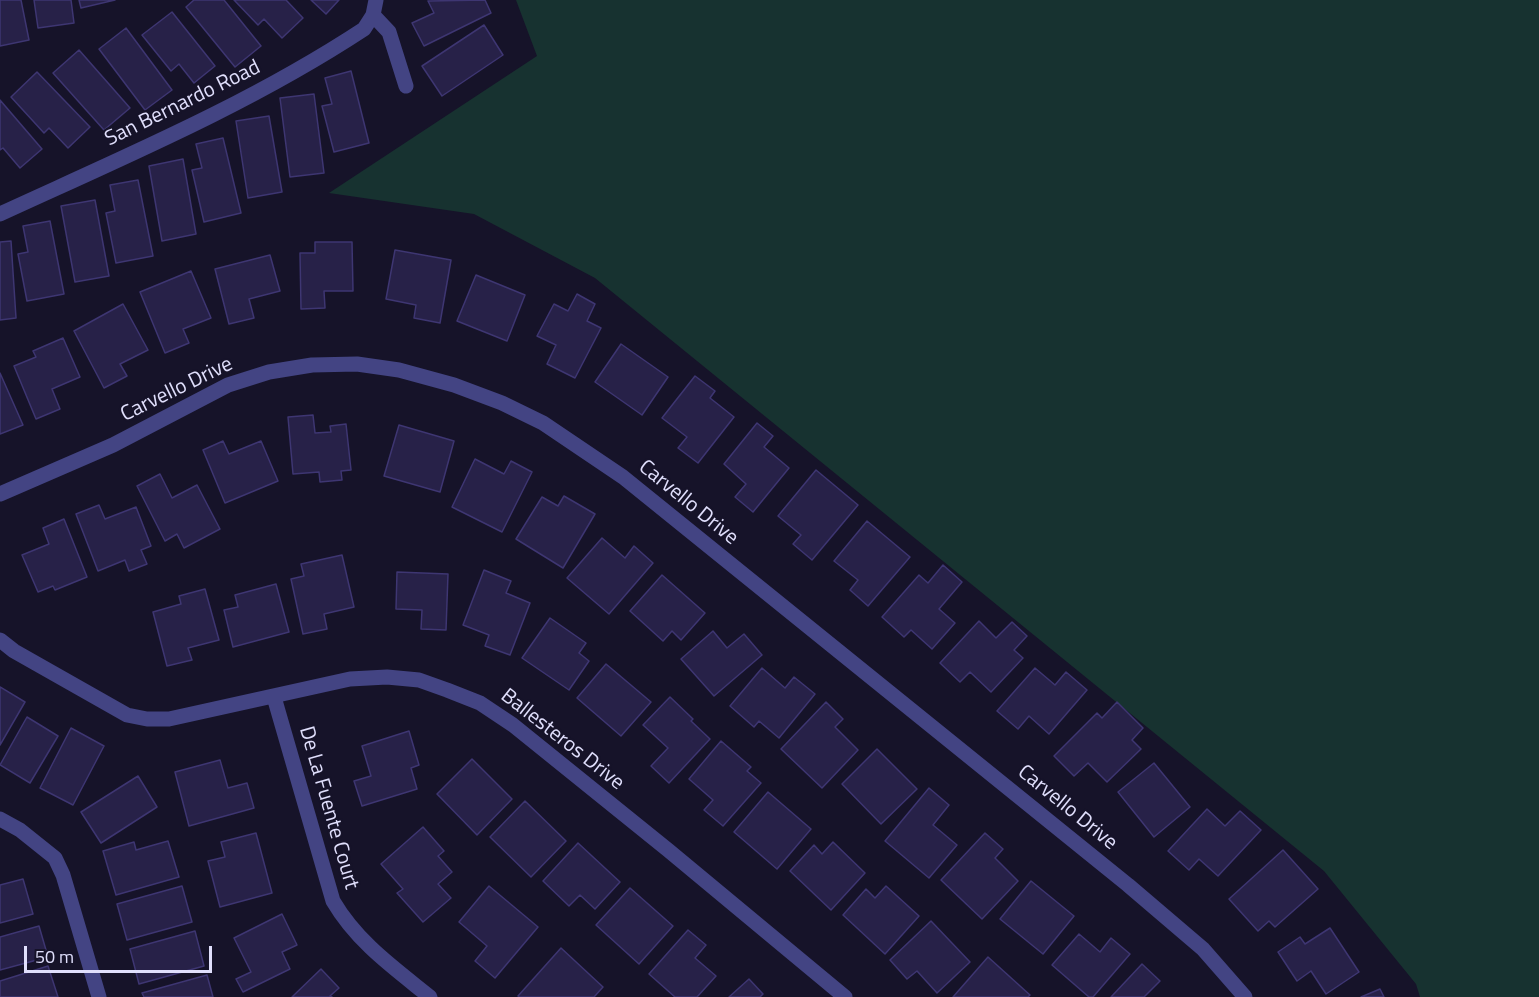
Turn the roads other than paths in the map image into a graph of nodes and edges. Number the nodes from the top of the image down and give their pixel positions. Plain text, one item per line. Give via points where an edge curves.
1 (374, 8) edge
2 (406, 86) dead end
3 (0, 214) edge
4 (0, 494) edge
5 (0, 640) edge
6 (274, 698) junction
7 (0, 819) edge
8 (99, 997) edge
9 (430, 997) edge
10 (845, 997) edge
11 (1245, 997) edge

1 - 2 street via 389,32
1 - 3 street, San Bernardo Road via 364,29 271,85 201,122
4 - 11 street, Carvello Drive via 113,445 228,385 280,370 357,364 388,368 454,384 502,403 543,423 623,477 1128,885 1203,949
5 - 6 street, Ballesteros Drive via 127,715 169,719
6 - 9 street, De La Fuente Court via 333,902 357,935
6 - 10 street, Ballesteros Drive via 350,679 387,677 419,680 480,703 650,835
7 - 8 street via 55,858

